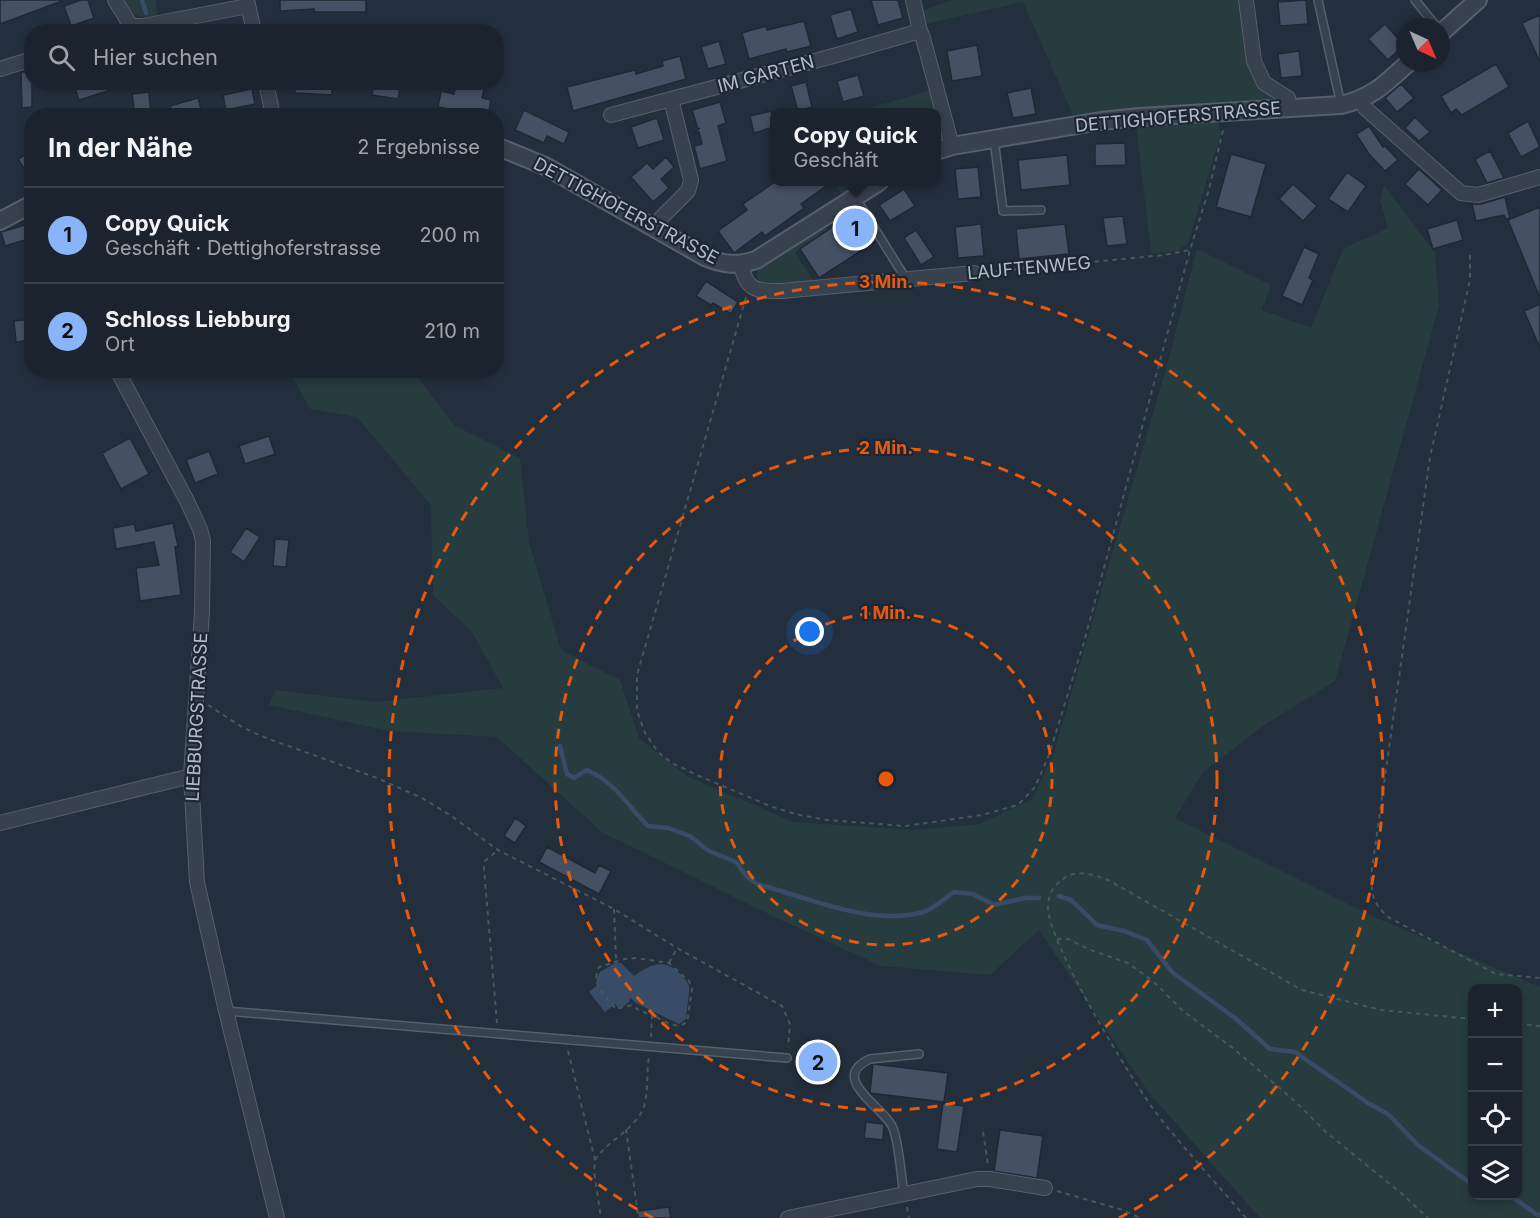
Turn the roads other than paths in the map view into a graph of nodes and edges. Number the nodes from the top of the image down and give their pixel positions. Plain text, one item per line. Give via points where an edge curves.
1 (115, 0) edge
2 (913, 0) edge
3 (1246, 0) edge
4 (1318, 0) edge
5 (1415, 0) edge
6 (1478, 0) edge
7 (247, 3) edge
8 (184, 17) junction
9 (1430, 18) edge
10 (1450, 23) edge
11 (124, 24) edge
12 (151, 24) edge
13 (185, 24) edge
14 (252, 24) edge
15 (920, 31) junction
16 (24, 62) edge
17 (0, 69) edge
18 (1398, 72) edge
19 (268, 90) edge
20 (671, 99) junction
21 (1361, 100) junction
22 (1341, 105) junction
23 (271, 108) edge
24 (937, 108) edge
25 (1289, 108) junction
26 (611, 114) dead end
27 (941, 131) edge
28 (994, 139) junction
29 (944, 148) edge
30 (504, 149) edge
31 (1540, 177) edge
32 (873, 186) edge
33 (855, 197) junction
34 (24, 208) edge
35 (1041, 210) dead end
36 (0, 221) edge
37 (656, 228) junction
38 (741, 264) junction
39 (974, 273) road end
40 (906, 279) junction
41 (121, 378) edge
42 (191, 776) junction
43 (0, 823) edge
44 (226, 1011) junction
45 (919, 1054) dead end
46 (787, 1058) road end
47 (1046, 1188) road end
48 (904, 1196) junction
49 (277, 1218) edge
50 (788, 1218) edge

1 - 11 street
2 - 15 street
3 - 25 street via 1254,61 1264,83 1288,98
4 - 22 lane
5 - 9 lane
6 - 10 street
7 - 8 street
7 - 14 street
8 - 12 street
8 - 13 lane
15 - 20 street, IM GARTEN
15 - 24 street
16 - 17 street
18 - 21 street, DETTIGHOFERSTRASSE
19 - 23 street
20 - 26 street, IM GARTEN
20 - 37 street via 691,180 688,191
21 - 22 street, DETTIGHOFERSTRASSE
21 - 31 street via 1365,108 1461,193 1478,195
22 - 25 street, DETTIGHOFERSTRASSE
25 - 28 street, DETTIGHOFERSTRASSE via 1101,121
27 - 29 street
28 - 29 street, DETTIGHOFERSTRASSE
28 - 35 lane via 1003,211
30 - 37 street, DETTIGHOFERSTRASSE via 545,166
32 - 33 street, DETTIGHOFERSTRASSE
33 - 38 street, DETTIGHOFERSTRASSE via 756,260
33 - 40 lane
34 - 36 street
37 - 38 street, DETTIGHOFERSTRASSE via 721,264
38 - 40 street, LAUFTENWEG via 750,286 763,291
39 - 40 street, LAUFTENWEG
41 - 42 street, LIEBBURGSTRASSE via 200,529 204,553
42 - 43 street
42 - 44 street, LIEBBURGSTRASSE via 197,882
44 - 46 lane
44 - 49 street, LIEBBURGSTRASSE
45 - 48 lane via 870,1059 863,1062 855,1076 857,1087 893,1127
47 - 48 street via 990,1179 943,1185
48 - 50 street

